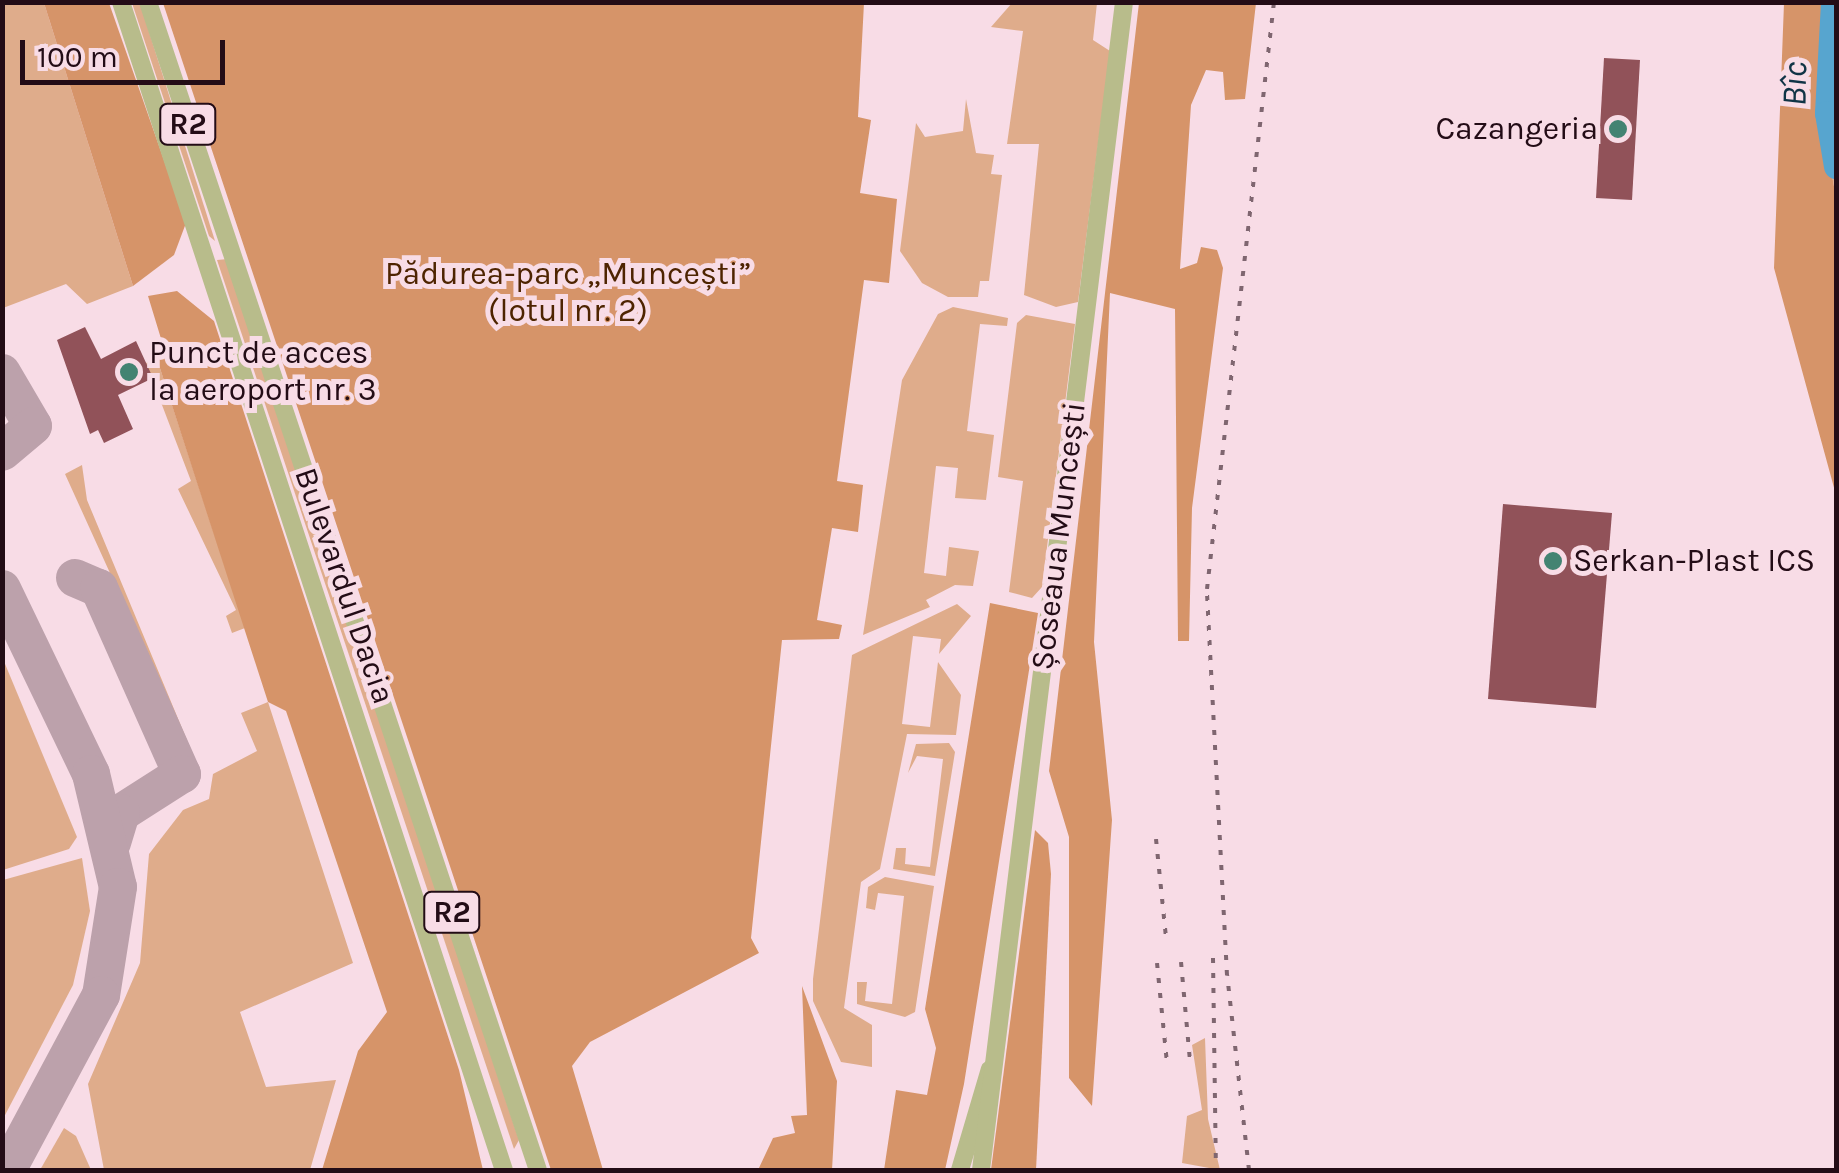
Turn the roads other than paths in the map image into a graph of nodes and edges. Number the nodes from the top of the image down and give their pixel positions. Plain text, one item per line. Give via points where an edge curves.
1 (121, 2) edge
2 (148, 2) edge
3 (1124, 2) edge
4 (229, 245) junction
5 (205, 253) junction
6 (990, 1068) junction
7 (535, 1164) edge
8 (504, 1168) edge
9 (960, 1170) edge
10 (982, 1170) edge

1 - 5 main road, Bulevardul Dacia / R2
2 - 4 main road, Bulevardul Dacia / R2
3 - 6 main road, Șoseaua Muncești
4 - 5 main road
4 - 7 main road, Bulevardul Dacia / R2
5 - 8 main road, Bulevardul Dacia / R2
6 - 9 main road, Șoseaua Muncești
6 - 10 main road, Șoseaua Muncești
7 - 8 main road

